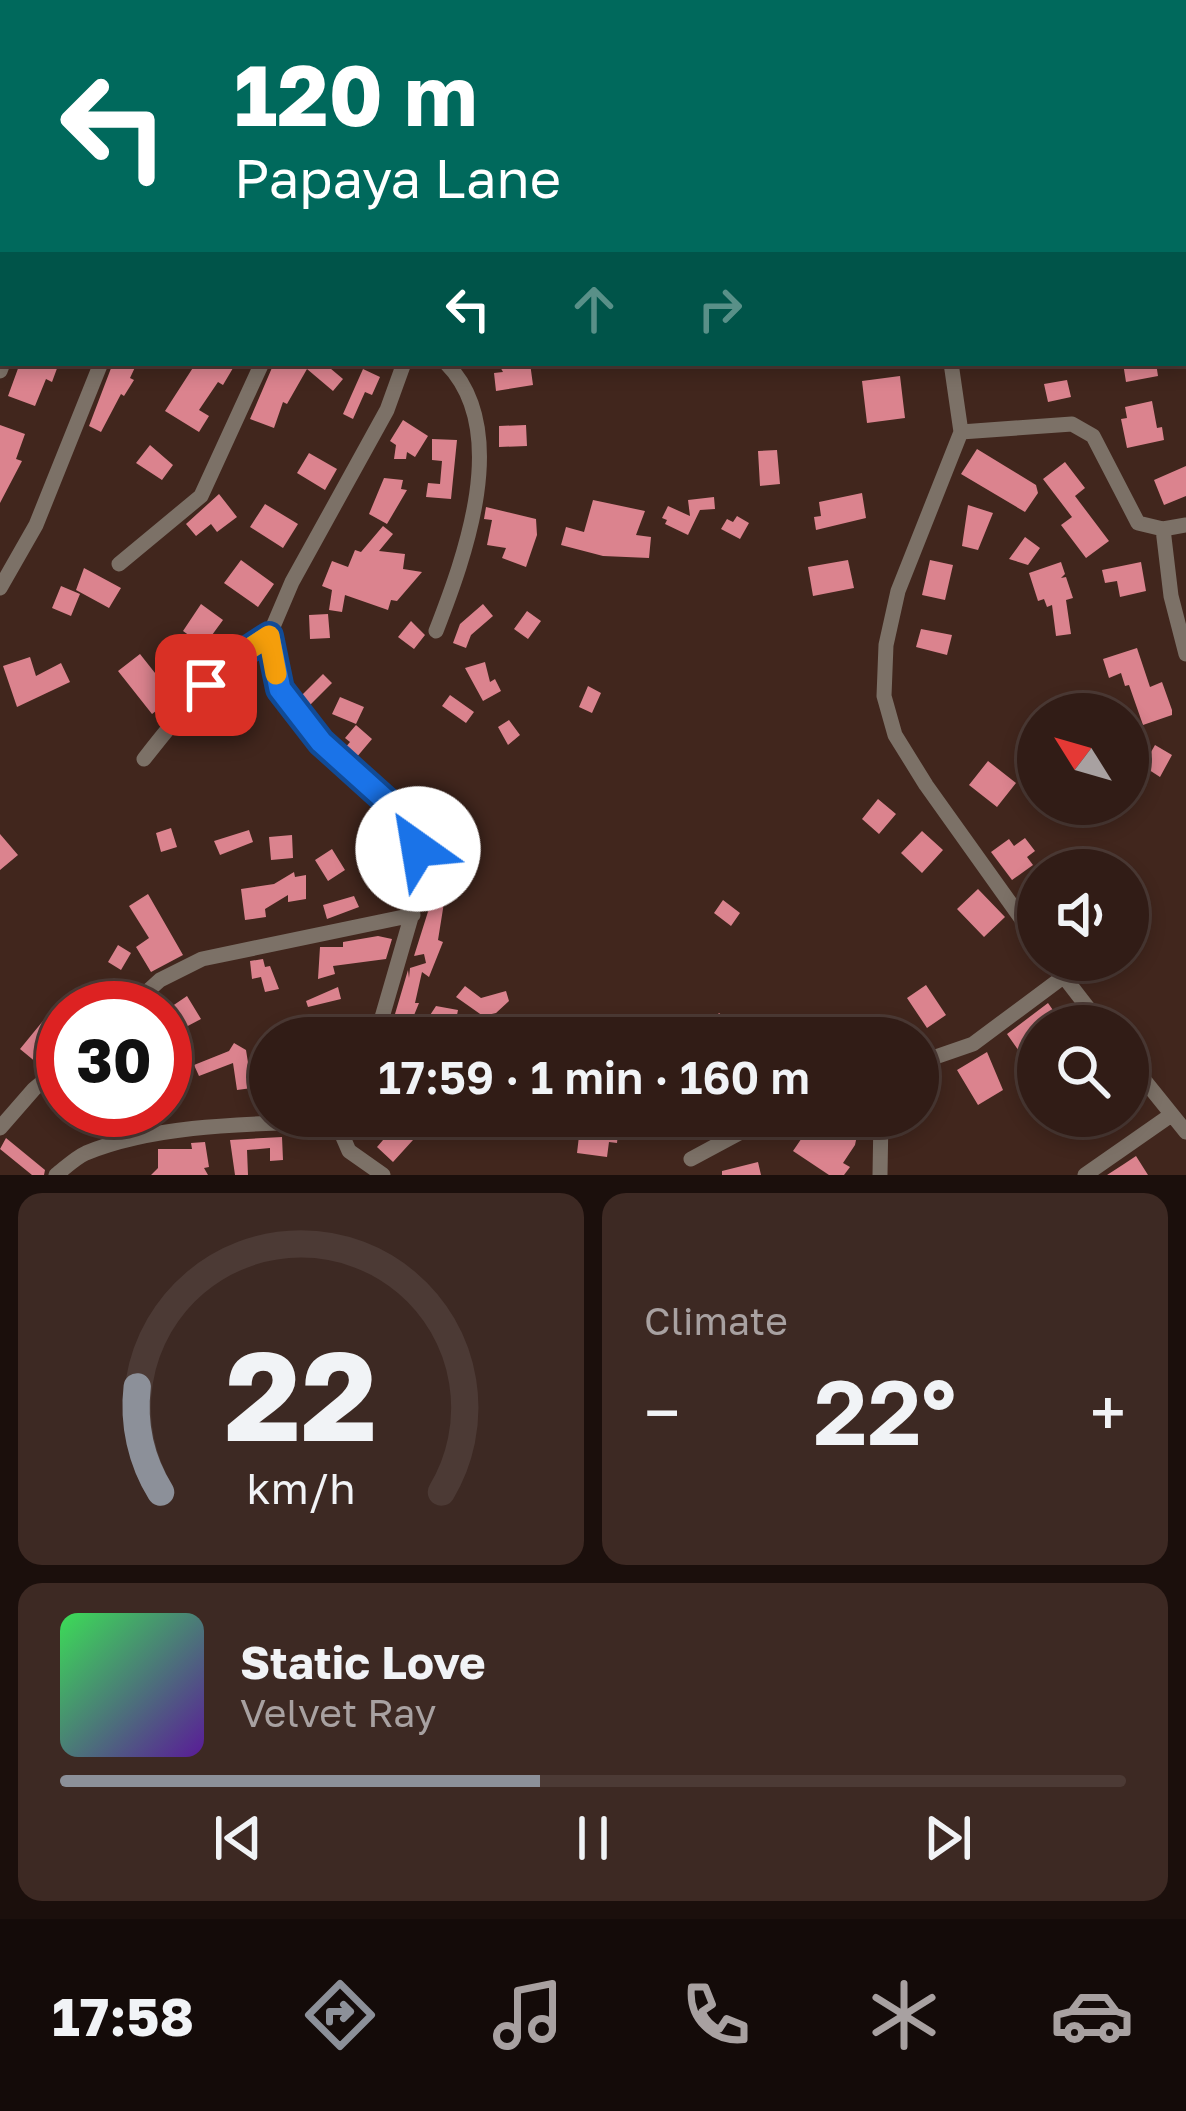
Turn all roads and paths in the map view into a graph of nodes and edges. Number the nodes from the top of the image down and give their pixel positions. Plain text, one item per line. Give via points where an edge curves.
1 (100, 366) edge
2 (261, 366) edge
3 (403, 366) edge
4 (449, 366) edge
5 (952, 366) edge
6 (961, 432) junction
7 (1186, 525) edge
8 (1162, 529) junction
9 (119, 564) dead end
10 (0, 588) edge
11 (436, 631) dead end
12 (269, 636) junction
13 (1186, 654) edge
14 (144, 759) dead end
15 (1017, 912) edge
16 (413, 915) junction
17 (159, 981) edge
18 (1058, 981) edge
19 (1066, 981) edge
20 (1085, 1005) edge
21 (382, 1017) edge
22 (939, 1056) edge
23 (36, 1087) edge
24 (1149, 1087) edge
25 (1171, 1115) junction
26 (249, 1125) edge
27 (0, 1128) edge
28 (1186, 1132) edge
29 (344, 1137) edge
30 (732, 1137) edge
31 (881, 1137) edge
32 (691, 1159) dead end
33 (56, 1175) edge
34 (383, 1175) edge
35 (880, 1175) edge
36 (1085, 1175) edge

1 - 10 street via 36,525
2 - 9 street via 201,496
3 - 12 street
4 - 11 street via 472,407 480,480
5 - 6 street
6 - 8 street via 1072,424 1093,436 1138,523
6 - 15 street via 898,591 884,696 895,736
7 - 8 street
8 - 13 street
12 - 14 street via 229,662
12 - 16 street via 280,689 300,716 402,815 418,849
16 - 17 street via 202,959
16 - 21 street
18 - 22 street via 973,1044
19 - 20 street
23 - 27 street
24 - 25 street
25 - 28 street
25 - 36 street
26 - 33 street via 160,1134 83,1154
29 - 34 street via 349,1151
30 - 32 street
31 - 35 street

